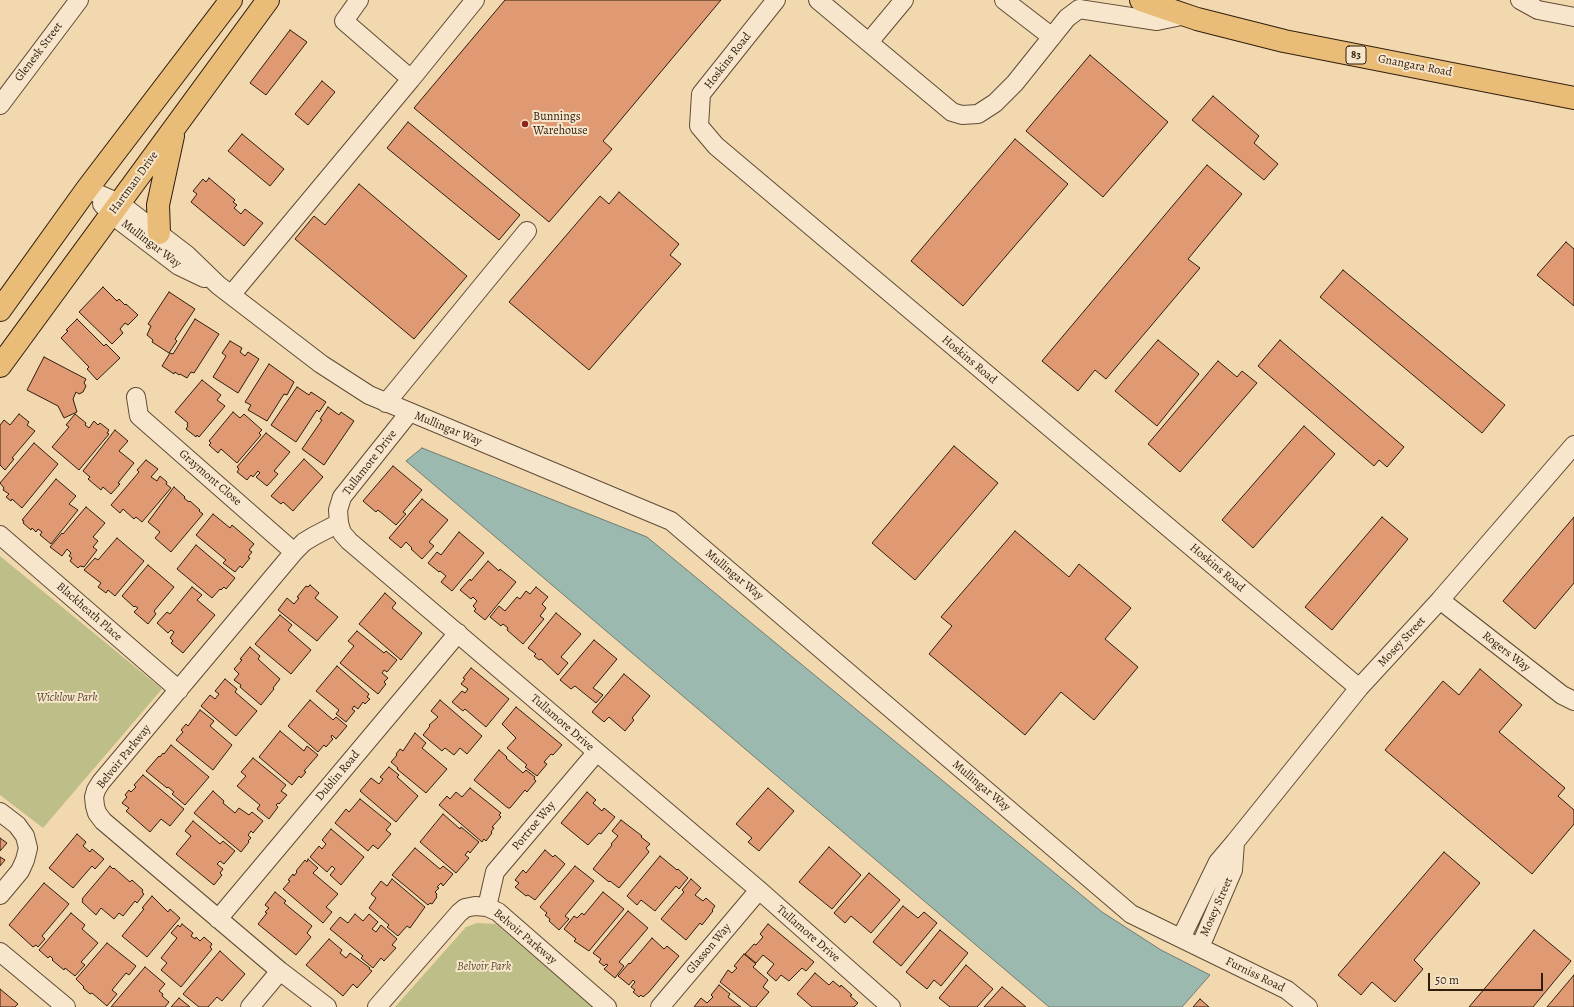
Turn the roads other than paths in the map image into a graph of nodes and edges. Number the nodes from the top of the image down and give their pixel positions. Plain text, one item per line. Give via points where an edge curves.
1 (79, 0) edge
2 (231, 0) edge
3 (268, 0) edge
4 (359, 0) edge
5 (475, 0) edge
6 (776, 0) edge
7 (818, 0) edge
8 (904, 0) edge
9 (1004, 0) edge
10 (1141, 0) edge
11 (1520, 0) edge
12 (1186, 15) junction
13 (1574, 17) edge
14 (1052, 37) junction
15 (869, 42) junction
16 (411, 79) junction
17 (1574, 98) edge
18 (0, 105) edge
19 (176, 125) junction
20 (88, 189) junction
21 (115, 209) junction
22 (527, 231) dead end
23 (159, 233) junction
24 (224, 290) junction
25 (0, 310) edge
26 (0, 366) edge
27 (136, 397) dead end
28 (386, 403) junction
29 (409, 413) junction
30 (1574, 445) edge
31 (339, 523) junction
32 (0, 535) edge
33 (294, 552) junction
34 (1440, 600) junction
35 (458, 633) junction
36 (1359, 688) junction
37 (179, 690) junction
38 (1574, 701) edge
39 (596, 753) junction
40 (0, 812) edge
41 (1235, 842) junction
42 (759, 890) junction
43 (0, 895) edge
44 (487, 907) junction
45 (218, 919) junction
46 (1180, 938) junction
47 (1200, 947) junction
48 (0, 952) edge
49 (280, 971) junction
50 (66, 1007) edge
51 (250, 1007) edge
52 (327, 1007) edge
53 (377, 1007) edge
54 (607, 1007) edge
55 (660, 1007) edge
56 (891, 1007) edge
57 (1308, 1007) edge

1 - 18 street, Glenesk Street
2 - 20 main road
3 - 19 main road, Hartman Drive
4 - 16 street via 344,21
5 - 16 street
6 - 36 street, Hoskins Road via 701,94 699,126 716,146
7 - 15 street
8 - 15 street
9 - 14 street
10 - 12 main road, Gnangara Road / 83
11 - 13 street via 1538,10
12 - 14 street via 1157,21 1079,9 1067,18
12 - 17 main road, Gnangara Road / 83 via 1284,41
14 - 15 street via 1015,83 995,103 978,114 962,115 952,112
16 - 24 street
19 - 21 main road, Hartman Drive
19 - 23 main road via 158,205
20 - 21 street, Mullingar Way
20 - 25 main road
21 - 23 street, Mullingar Way
21 - 24 street, Mullingar Way via 179,266
21 - 26 main road, Hartman Drive
22 - 28 street
23 - 24 street, Mullingar Way via 188,255
24 - 28 street, Mullingar Way via 321,364
27 - 33 street, Graymont Close via 140,416
28 - 29 street, Mullingar Way
29 - 31 street, Tullamore Drive via 342,497 338,510
29 - 46 street, Mullingar Way via 671,521 1132,914
30 - 34 street, Mosey Street
31 - 33 street, Belvoir Parkway via 309,539
31 - 35 street, Tullamore Drive via 342,533 350,541
32 - 37 street, Blackheath Place
33 - 37 street, Belvoir Parkway
34 - 36 street, Mosey Street
34 - 38 street, Rogers Way via 1562,695
35 - 39 street, Tullamore Drive
35 - 45 street, Dublin Road
36 - 41 street, Mosey Street
37 - 45 street, Belvoir Parkway via 100,782 96,790 95,806 103,821
39 - 42 street, Tullamore Drive
39 - 44 street, Portroe Way via 495,872
40 - 43 street via 17,825 25,836 28,848 20,871
41 - 46 street, Mosey Street via 1218,862
41 - 47 street, Mosey Street via 1233,870
42 - 55 street, Glasson Way
42 - 56 street, Tullamore Drive
44 - 53 street, Belvoir Parkway via 465,908
44 - 54 street, Belvoir Parkway via 498,912
45 - 49 street, Belvoir Parkway
46 - 47 street, Mullingar Way
47 - 57 street, Furniss Road via 1287,990
48 - 50 street
49 - 51 street
49 - 52 street, Belvoir Parkway

